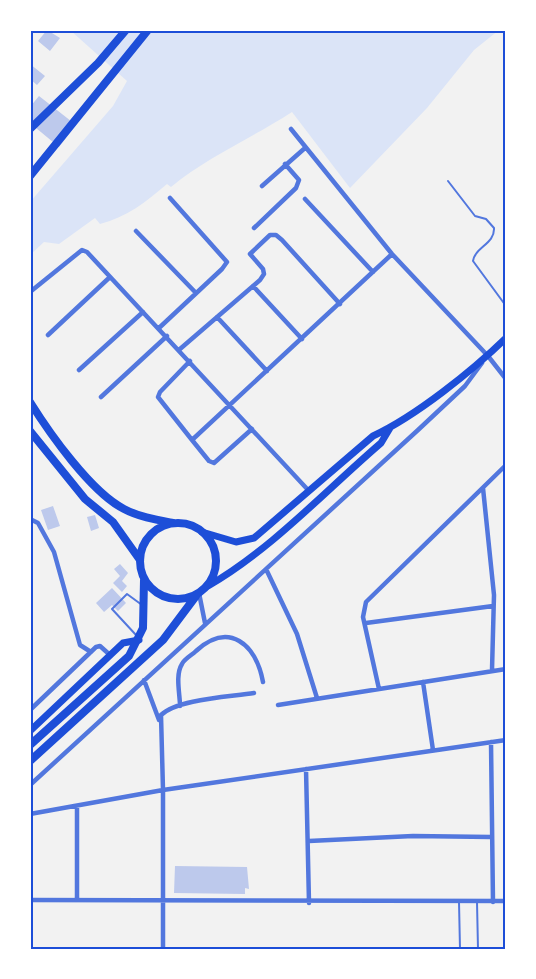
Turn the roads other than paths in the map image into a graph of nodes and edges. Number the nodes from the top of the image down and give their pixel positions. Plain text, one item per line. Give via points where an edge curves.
1 (126, 30) edge
2 (148, 30) edge
3 (30, 129) edge
4 (291, 129) dead end
5 (305, 148) junction
6 (285, 164) junction
7 (30, 176) edge
8 (448, 181) dead end
9 (261, 186) dead end
10 (170, 198) dead end
11 (306, 199) dead end
12 (254, 228) dead end
13 (136, 231) dead end
14 (392, 254) junction
15 (373, 272) junction
16 (110, 277) junction
17 (253, 286) junction
18 (30, 292) edge
19 (196, 293) junction
20 (340, 304) junction
21 (506, 306) edge
22 (143, 312) junction
23 (217, 317) junction
24 (159, 327) junction
25 (48, 335) dead end
26 (167, 336) junction
27 (506, 338) edge
28 (302, 339) junction
29 (180, 349) junction
30 (488, 356) junction
31 (190, 361) junction
32 (80, 370) dead end
33 (267, 371) junction
34 (506, 379) edge
35 (101, 398) dead end
36 (30, 402) edge
37 (230, 406) junction
38 (390, 428) junction
39 (252, 429) junction
40 (30, 431) edge
41 (192, 440) junction
42 (506, 465) edge
43 (483, 488) junction
44 (309, 491) junction
45 (30, 519) edge
46 (174, 523) junction
47 (202, 532) junction
48 (140, 561) junction
49 (266, 569) junction
50 (144, 580) junction
51 (208, 586) junction
52 (198, 594) junction
53 (493, 606) junction
54 (144, 607) junction
55 (205, 623) junction
56 (366, 623) junction
57 (139, 640) junction
58 (91, 652) junction
59 (110, 655) junction
60 (506, 669) edge
61 (492, 670) junction
62 (144, 680) junction
63 (263, 682) dead end
64 (423, 682) junction
65 (379, 689) junction
66 (254, 693) dead end
67 (317, 698) junction
68 (278, 705) dead end
69 (180, 706) junction
70 (30, 710) edge
71 (160, 723) junction
72 (30, 730) edge
73 (506, 740) edge
74 (491, 742) junction
75 (30, 745) edge
76 (433, 750) junction
77 (30, 761) edge
78 (306, 769) junction
79 (30, 785) edge
80 (163, 790) junction
81 (77, 806) junction
82 (30, 814) edge
83 (490, 837) junction
84 (309, 841) junction
85 (77, 899) junction
86 (30, 900) edge
87 (164, 901) junction
88 (506, 901) edge
89 (459, 902) junction
90 (477, 902) junction
91 (493, 902) junction
92 (309, 903) junction
93 (163, 949) edge
94 (460, 949) edge
95 (477, 949) edge

1 - 3 highway
2 - 7 highway
4 - 5 street
5 - 6 street
5 - 14 street
6 - 9 street
6 - 12 street via 299,180 296,188
8 - 21 lane via 475,216 486,219 494,228 492,239 474,255 473,261
10 - 19 street via 226,262
11 - 15 street
13 - 19 street
14 - 15 street
14 - 30 street
15 - 20 street
16 - 18 street via 82,250
16 - 22 street
16 - 25 street
17 - 20 street via 264,274 251,252 276,235
17 - 23 street
17 - 28 street
19 - 24 street
20 - 28 street
22 - 24 street
22 - 32 street
23 - 29 street
23 - 33 street
24 - 26 street
26 - 29 street
26 - 35 street
27 - 30 main road
28 - 33 street
29 - 31 street
30 - 34 street
30 - 38 main road
30 - 49 street via 465,386
31 - 37 street
31 - 41 street via 158,397
33 - 37 street
36 - 46 highway via 63,449 108,497 123,509
37 - 39 street
37 - 41 street
38 - 44 main road via 374,436
38 - 51 main road via 381,442 252,556
39 - 41 street via 214,463
39 - 44 street
40 - 48 highway via 85,499 113,522
42 - 43 street
43 - 53 street
43 - 56 street via 366,602
44 - 47 main road via 246,542
45 - 58 street via 38,522 54,552 80,645
46 - 47 highway
46 - 48 highway via 148,537
47 - 51 highway via 213,544 217,557 216,573
48 - 50 highway
49 - 55 street
49 - 67 street via 297,634
50 - 52 highway via 167,598 182,600
50 - 54 highway
51 - 52 highway
52 - 55 street
52 - 77 highway via 163,640
53 - 56 street
53 - 61 street
54 - 57 highway
54 - 57 lane via 127,594 112,609
55 - 62 street
56 - 65 street
57 - 59 main road via 123,643
57 - 75 highway via 129,656
58 - 59 street via 100,646
58 - 70 street
59 - 72 main road
60 - 61 street
61 - 64 street
62 - 71 street
62 - 79 street
63 - 69 street via 251,651 237,639 218,636 207,640 182,664 178,680
64 - 65 street
64 - 76 street
65 - 67 street
66 - 69 street
67 - 68 street
69 - 71 street via 168,709
71 - 80 street
73 - 74 street
74 - 76 street
74 - 83 street
76 - 78 street
78 - 80 street
78 - 84 street
80 - 81 street
80 - 87 street
81 - 82 street
81 - 85 street
83 - 84 street
83 - 91 street
84 - 92 street
85 - 86 street
85 - 87 street
87 - 92 street
87 - 93 street
88 - 91 street
89 - 90 street
89 - 92 street
89 - 94 lane
90 - 91 street
90 - 95 lane

